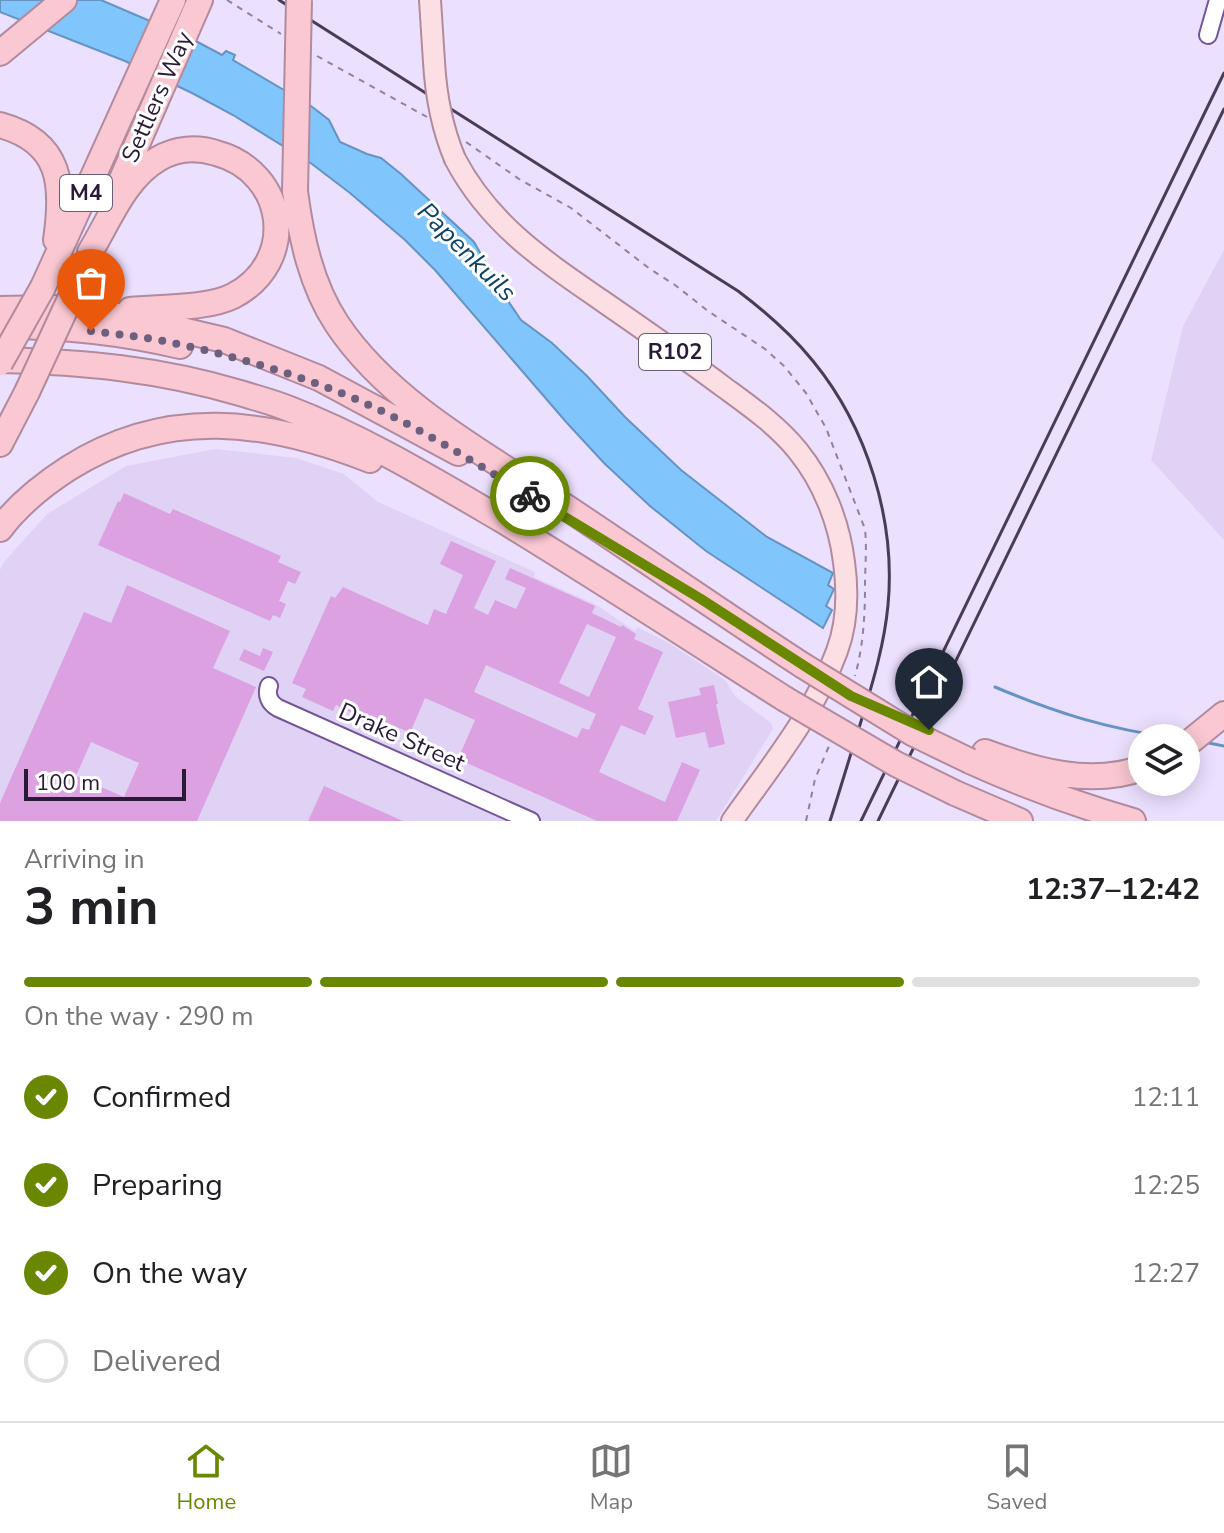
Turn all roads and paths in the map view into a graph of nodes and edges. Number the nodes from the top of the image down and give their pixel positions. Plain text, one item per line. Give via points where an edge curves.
1 (64, 0) edge
2 (173, 0) edge
3 (200, 0) edge
4 (299, 0) edge
5 (430, 0) edge
6 (1218, 0) edge
7 (1208, 35) dead end
8 (0, 53) edge
9 (0, 125) edge
10 (90, 252) junction
11 (48, 292) junction
12 (0, 309) edge
13 (0, 326) edge
14 (5, 362) edge
15 (22, 403) junction
16 (368, 405) junction
17 (0, 444) edge
18 (0, 456) edge
19 (0, 529) edge
20 (537, 542) junction
21 (701, 599) junction
22 (269, 686) dead end
23 (1224, 714) edge
24 (1200, 734) edge
25 (974, 756) junction
26 (1128, 772) edge
27 (531, 821) edge
28 (732, 821) edge
29 (1020, 821) edge
30 (1133, 821) edge

1 - 8 highway
2 - 11 highway, Settlers Way / M4
3 - 10 highway, Settlers Way / M4
4 - 21 highway, bridge via 295,191 302,238 337,324 377,372 433,419
5 - 28 main road, R102, bridge via 442,124 478,198 544,260 756,410 798,451 828,503 846,577 838,648 797,729
6 - 7 lane
9 - 11 highway via 42,148 55,167 61,202
10 - 11 highway via 132,182 173,152 195,148 225,155 261,180 271,195 275,237 268,263 232,296 207,304 128,310
10 - 15 highway, Settlers Way / M4, bridge
11 - 12 highway
11 - 14 highway, Settlers Way / M4, bridge
11 - 16 highway via 224,340 319,378
13 - 16 highway via 158,340 284,373
14 - 20 highway via 134,369 284,406 415,468
15 - 17 highway, Settlers Way
15 - 18 main road, M4
16 - 21 highway
19 - 20 highway via 49,482 92,454 156,432 208,425 271,430 338,448
20 - 29 highway, bridge via 896,764
21 - 25 highway, bridge via 914,734
22 - 27 lane, Drake Street via 268,697 278,708
23 - 24 highway
25 - 26 highway via 1066,775
25 - 30 highway via 1047,793

